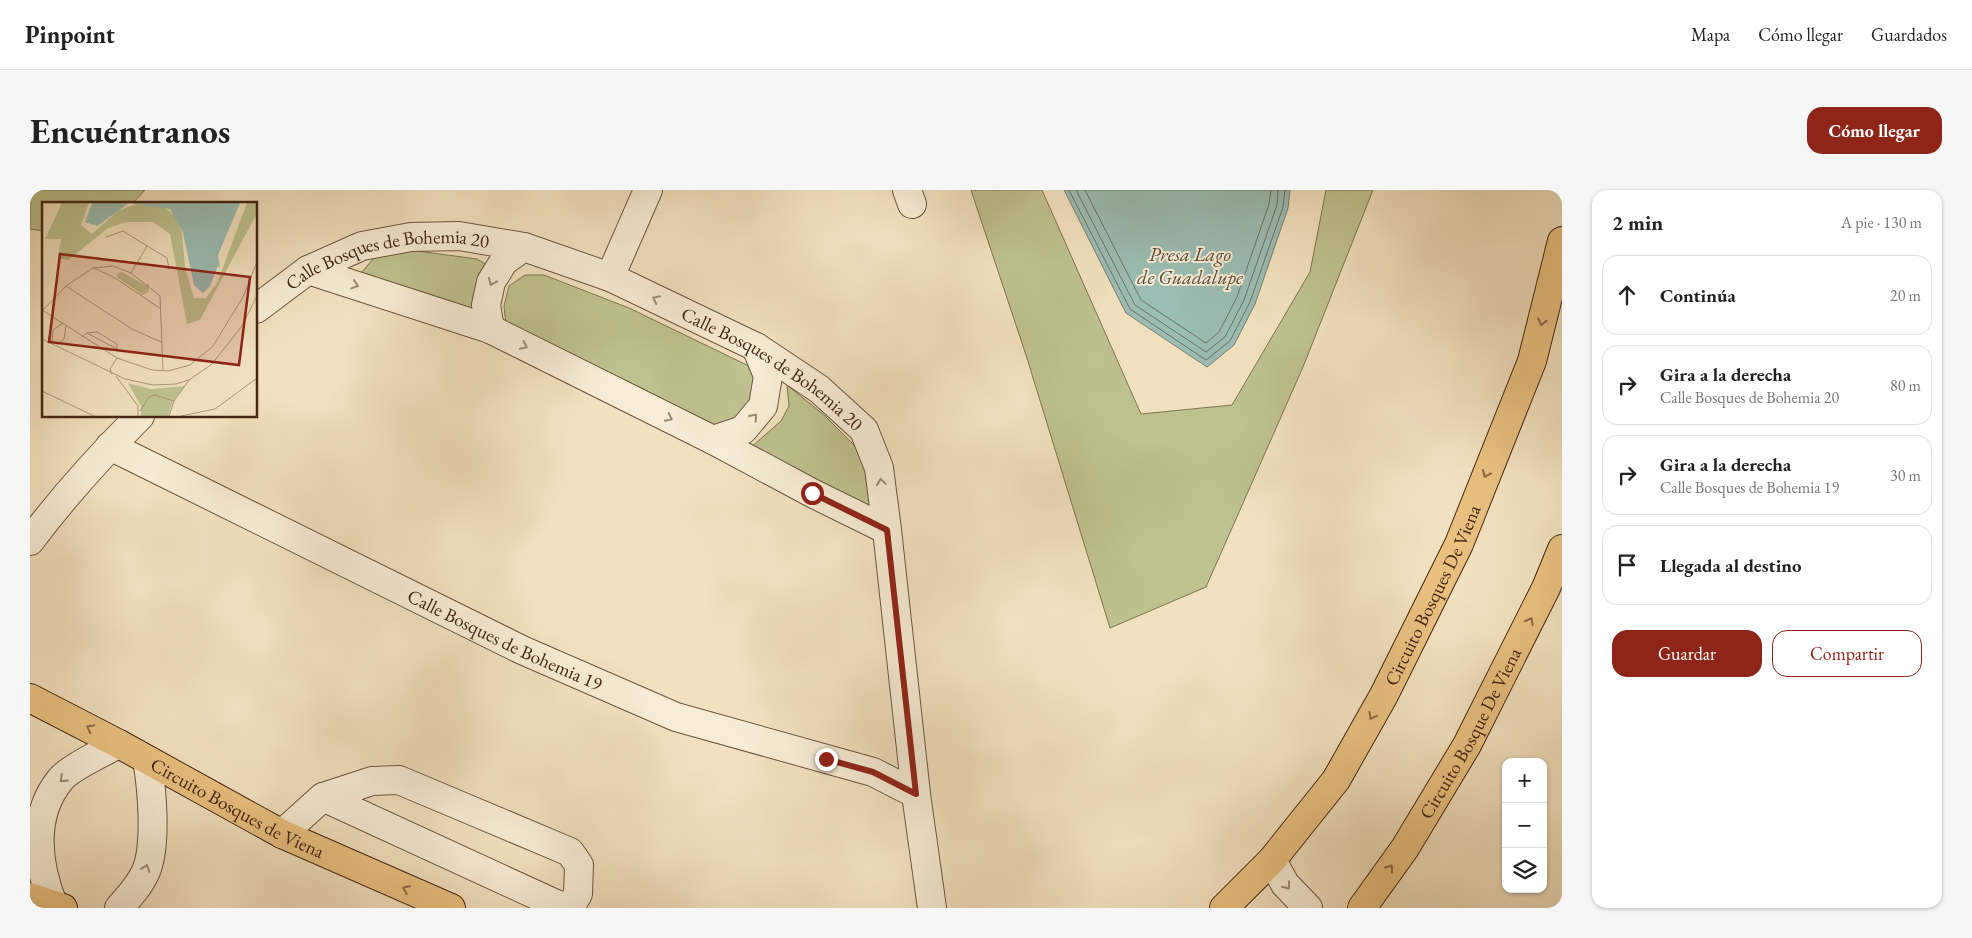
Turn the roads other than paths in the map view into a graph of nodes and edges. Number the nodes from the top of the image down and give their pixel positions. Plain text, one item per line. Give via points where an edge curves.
1 (648, 190) edge
2 (1562, 241) edge
3 (524, 248) junction
4 (308, 270) junction
5 (610, 277) junction
6 (258, 307) edge
7 (490, 329) junction
8 (756, 347) junction
9 (138, 418) edge
10 (714, 440) junction
11 (110, 446) junction
12 (887, 530) junction
13 (30, 541) edge
14 (1562, 549) edge
15 (30, 698) edge
16 (119, 744) junction
17 (147, 760) junction
18 (916, 794) junction
19 (323, 798) junction
20 (282, 834) junction
21 (1272, 860) junction
22 (49, 903) edge
23 (1226, 907) edge
24 (119, 908) edge
25 (451, 908) edge
26 (932, 908) edge
27 (1308, 908) edge
28 (1362, 908) edge

1 - 5 street
2 -> 21 main road, Circuito Bosques De Viena via 1532,360 1459,544 1384,695 1336,780
3 - 4 street, Calle Bosques de Bohemia 20 via 459,236 411,237 362,246
3 - 5 street, Calle Bosques de Bohemia 20
3 -> 7 street via 504,262 491,282 486,305
4 - 6 street, Calle Bosques de Bohemia 20
4 -> 7 street
8 -> 5 street, Calle Bosques de Bohemia 20
7 -> 10 street
10 -> 8 street via 743,430 763,406 768,376
12 -> 8 street, Calle Bosques de Bohemia 20 via 879,468 864,430 819,389
9 - 11 street
10 - 12 street
11 - 13 street
11 - 18 street, Calle Bosques de Bohemia 19 via 522,650 676,718 873,772
12 - 18 street, Calle Bosques de Bohemia 20
28 -> 14 main road, Circuito Bosque De Viena via 1405,848 1467,745 1546,588
16 -> 15 main road, Circuito Bosques de Viena
16 - 17 main road, Circuito Bosques de Viena
16 -> 22 street via 61,779 44,807 40,855
17 - 20 main road, Circuito Bosques de Viena
24 -> 17 street via 147,870 152,838 152,785
18 - 26 street, Calle Bosques de Bohemia 20
19 - 19 street via 372,781 399,780 570,852 579,865 578,894 572,904 560,906
19 - 20 street
25 -> 20 main road, Circuito Bosques de Viena
21 - 23 main road, Circuito Bosques De Viena
21 -> 27 street via 1285,884

